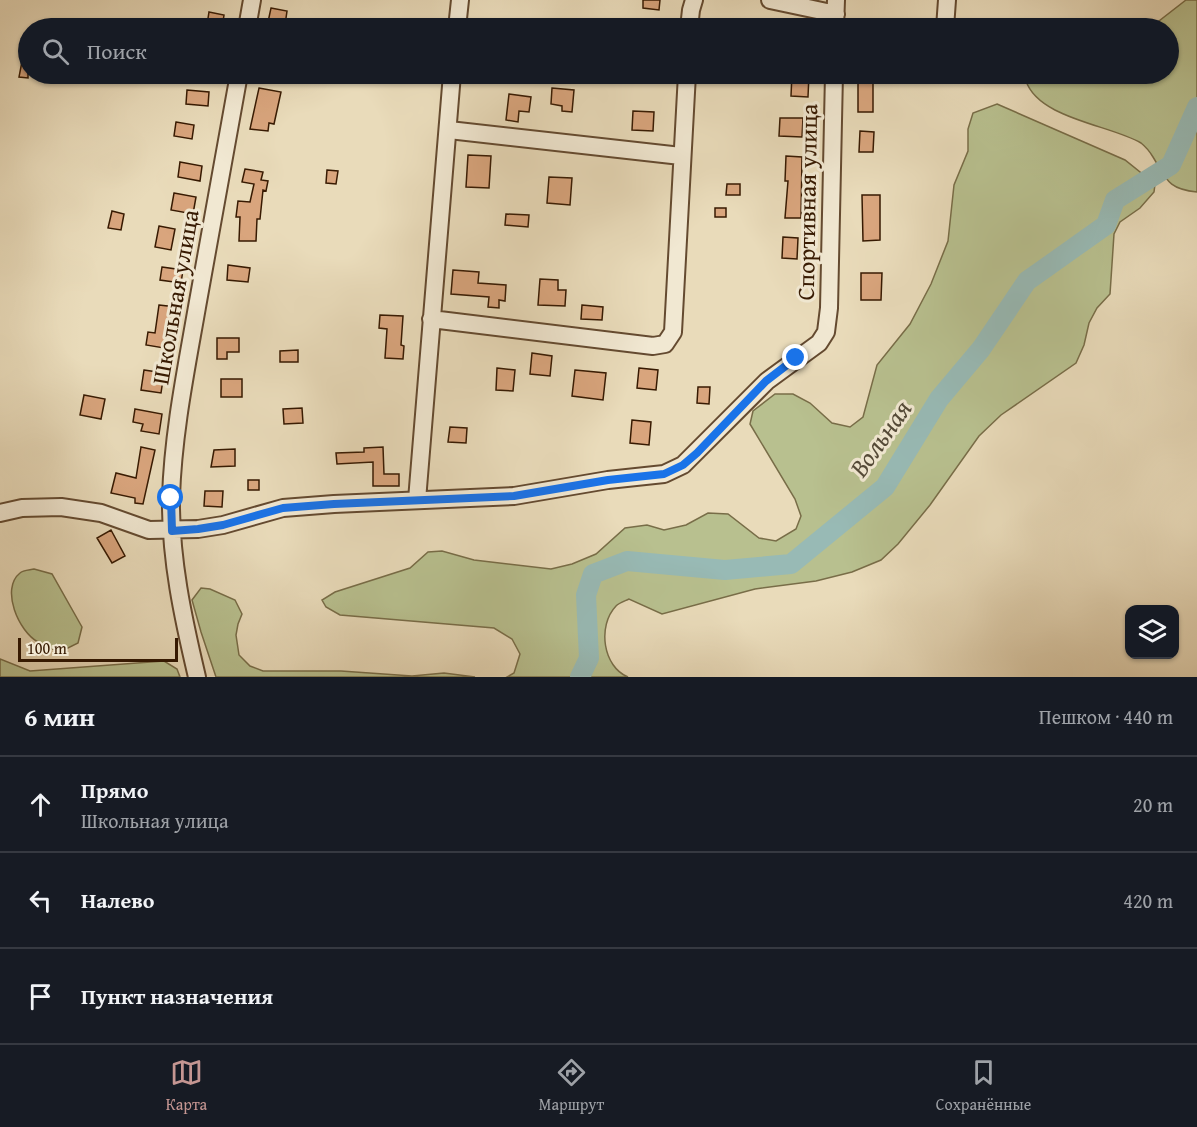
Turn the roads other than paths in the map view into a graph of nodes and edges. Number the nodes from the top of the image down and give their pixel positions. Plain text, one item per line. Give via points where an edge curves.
1 (252, 0) edge
2 (460, 0) edge
3 (694, 0) edge
4 (770, 0) edge
5 (947, 0) edge
6 (835, 14) edge
7 (249, 18) edge
8 (458, 18) edge
9 (691, 18) edge
10 (946, 18) edge
11 (237, 84) edge
12 (451, 84) edge
13 (686, 84) edge
14 (834, 84) edge
15 (449, 130) junction
16 (681, 156) junction
17 (431, 320) junction
18 (417, 500) junction
19 (0, 513) edge
20 (172, 531) junction
21 (197, 677) edge

1 - 7 street
2 - 8 street
3 - 9 street
4 - 6 street
5 - 10 street
11 - 20 street, Школьная улица via 183,385 173,459
12 - 15 street
13 - 16 street
14 - 18 street, Спортивная улица via 829,308 826,332 819,343 766,381 683,465 664,474 514,496
15 - 16 street
15 - 17 street
16 - 17 street via 673,332 665,344 653,346
17 - 18 street
18 - 20 street via 283,508 223,525
19 - 20 street via 61,507 101,513 149,530
20 - 21 street, Школьная улица via 183,616

